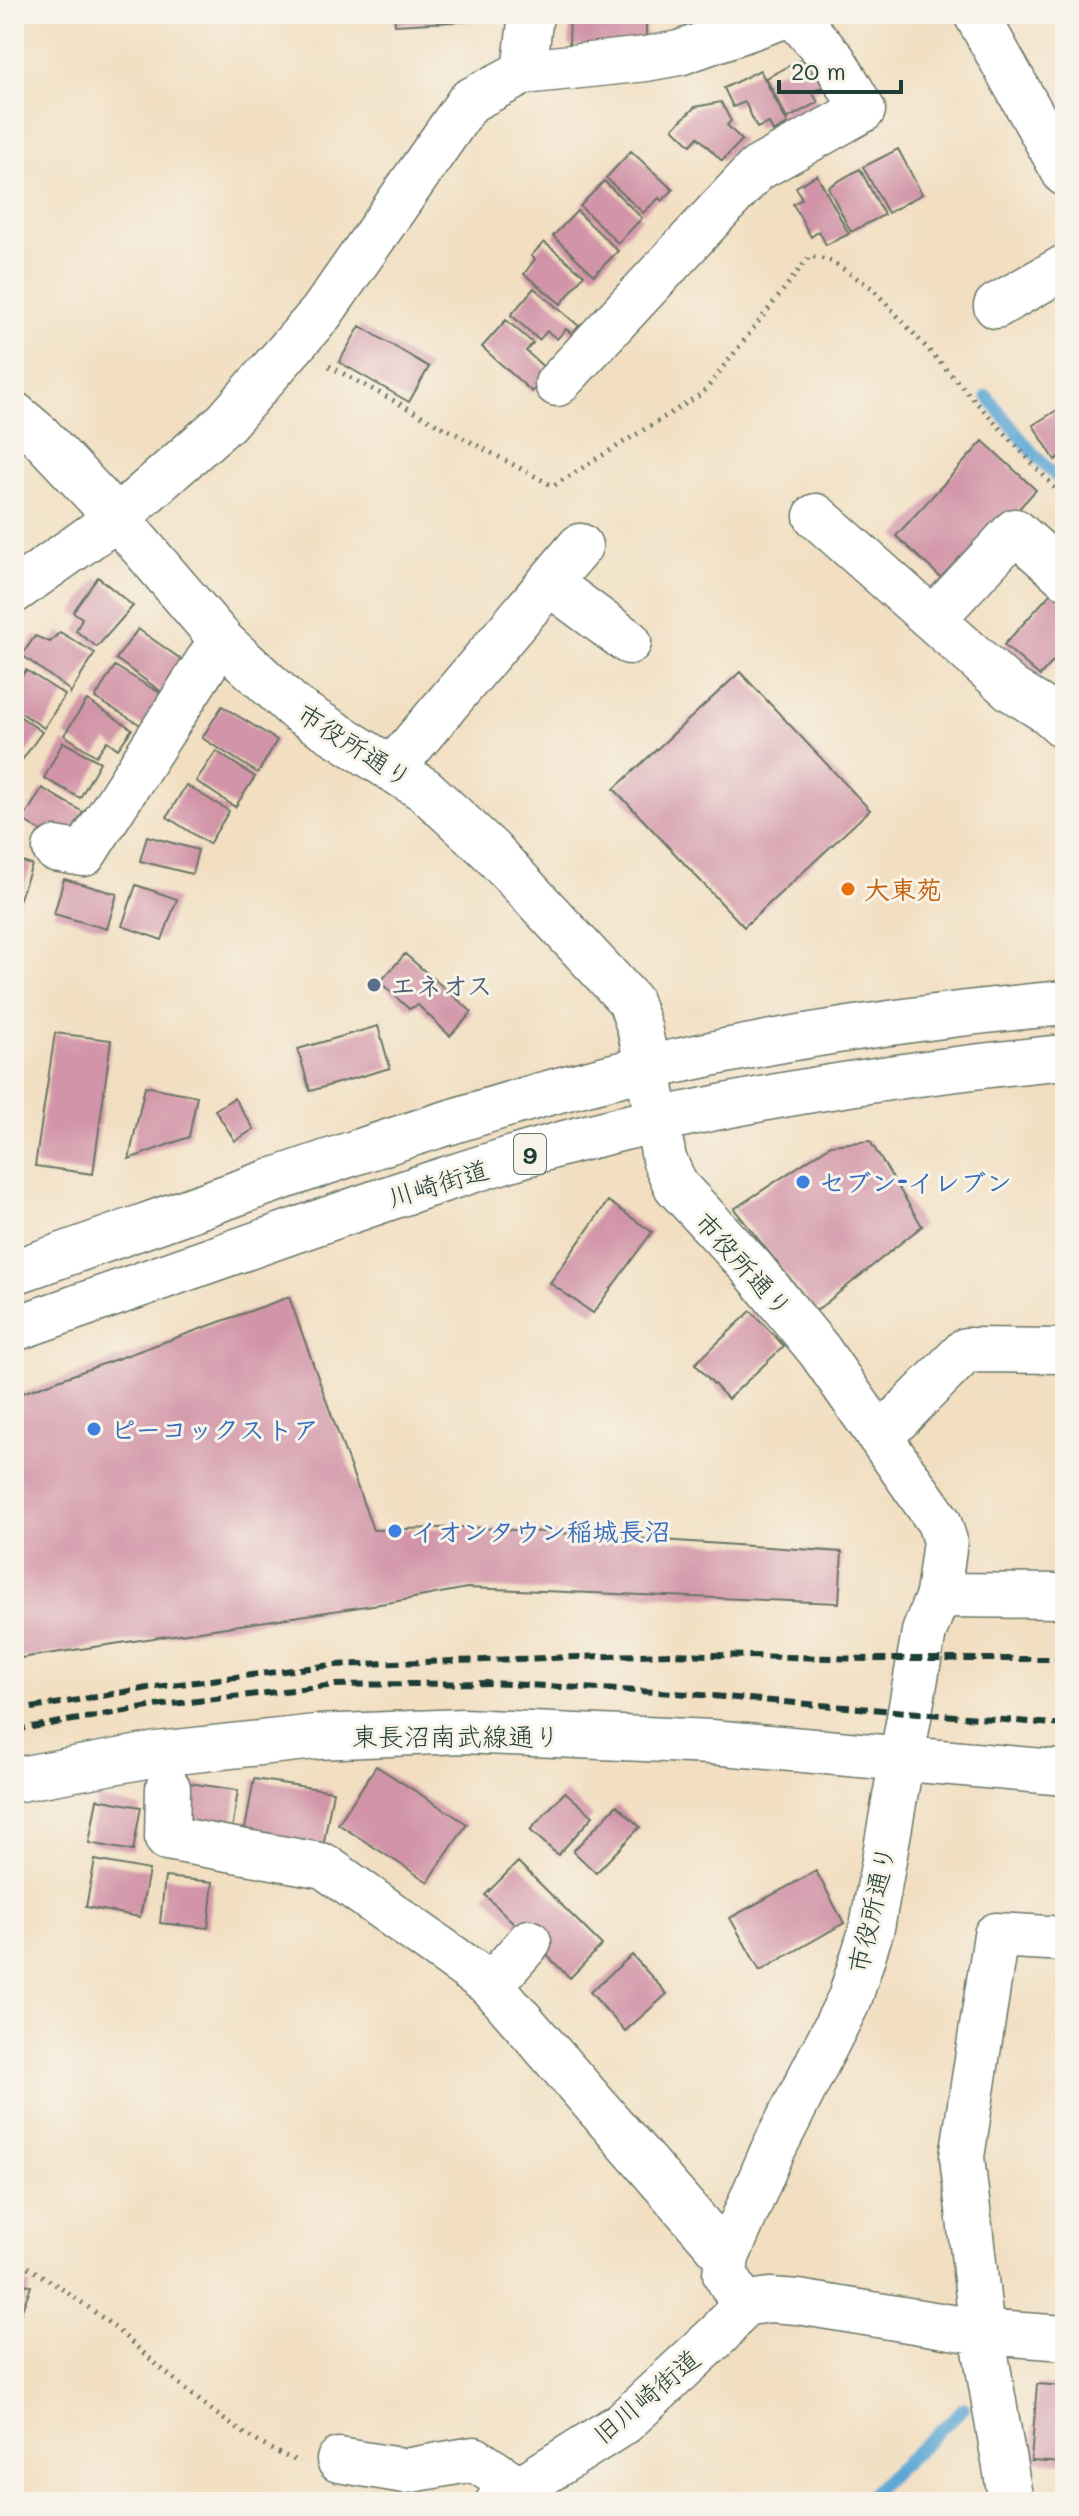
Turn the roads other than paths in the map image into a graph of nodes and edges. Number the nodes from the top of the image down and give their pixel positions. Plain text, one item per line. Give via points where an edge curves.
1 (531, 14) edge
2 (792, 14) edge
3 (976, 14) edge
4 (524, 72) junction
5 (1065, 174) edge
6 (1065, 267) edge
7 (996, 306) dead end
8 (557, 384) dead end
9 (14, 414) edge
10 (816, 516) dead end
11 (117, 518) junction
12 (580, 546) dead end
13 (1065, 576) edge
14 (20, 578) edge
15 (549, 583) junction
16 (933, 619) junction
17 (221, 640) junction
18 (629, 642) dead end
19 (1065, 727) edge
20 (392, 769) junction
21 (85, 857) dead end
22 (1065, 1003) edge
23 (1065, 1057) edge
24 (648, 1069) junction
25 (657, 1120) junction
26 (14, 1272) edge
27 (14, 1329) edge
28 (1065, 1351) edge
29 (880, 1437) junction
30 (938, 1595) junction
31 (1065, 1596) edge
32 (900, 1758) junction
33 (1065, 1773) edge
34 (14, 1780) edge
35 (168, 1788) dead end
36 (1065, 1939) edge
37 (529, 1942) dead end
38 (491, 1985) junction
39 (727, 2257) junction
40 (743, 2304) junction
41 (982, 2332) junction
42 (1065, 2338) edge
43 (321, 2461) road end
44 (509, 2495) edge
45 (1011, 2502) edge

1 - 4 street
2 - 4 street via 679,53
2 - 8 street via 835,62 863,110 757,169
3 - 5 street
4 - 11 street via 469,101 293,347 226,422
6 - 7 street
9 - 11 street, 市役所通り
10 - 16 street
11 - 14 street
11 - 17 street, 市役所通り
12 - 15 street
13 - 16 street via 1015,531
15 - 18 street
15 - 20 street
16 - 19 street via 1011,689
17 - 20 street, 市役所通り via 296,709
17 - 21 street
20 - 24 street, 市役所通り via 425,790 490,850 630,1001
22 - 24 street, 川崎街道 / 9 via 881,1025
23 - 25 street, 川崎街道 / 9 via 766,1098
24 - 25 street, 市役所通り
24 - 26 street, 川崎街道 / 9 via 420,1131
25 - 27 street, 川崎街道 / 9 via 374,1203
25 - 29 street, 市役所通り via 664,1159 676,1186 819,1350
28 - 29 street via 966,1350
29 - 30 street, 市役所通り via 939,1522 945,1541
30 - 31 street
30 - 32 street, 市役所通り via 924,1632
32 - 33 street, 東長沼南武線通り
32 - 34 street, 東長沼南武線通り via 711,1742 463,1731 316,1737 157,1754
32 - 39 street, 市役所通り via 872,1928 850,1998 772,2152
35 - 38 street via 167,1838 324,1866
36 - 41 street via 996,1935 962,2157
37 - 38 street
38 - 39 street
39 - 40 street via 725,2274
40 - 41 street via 798,2302
40 - 44 street, 旧川崎街道 via 720,2333 623,2423
41 - 42 street
41 - 45 street
43 - 44 street via 405,2471 474,2459

